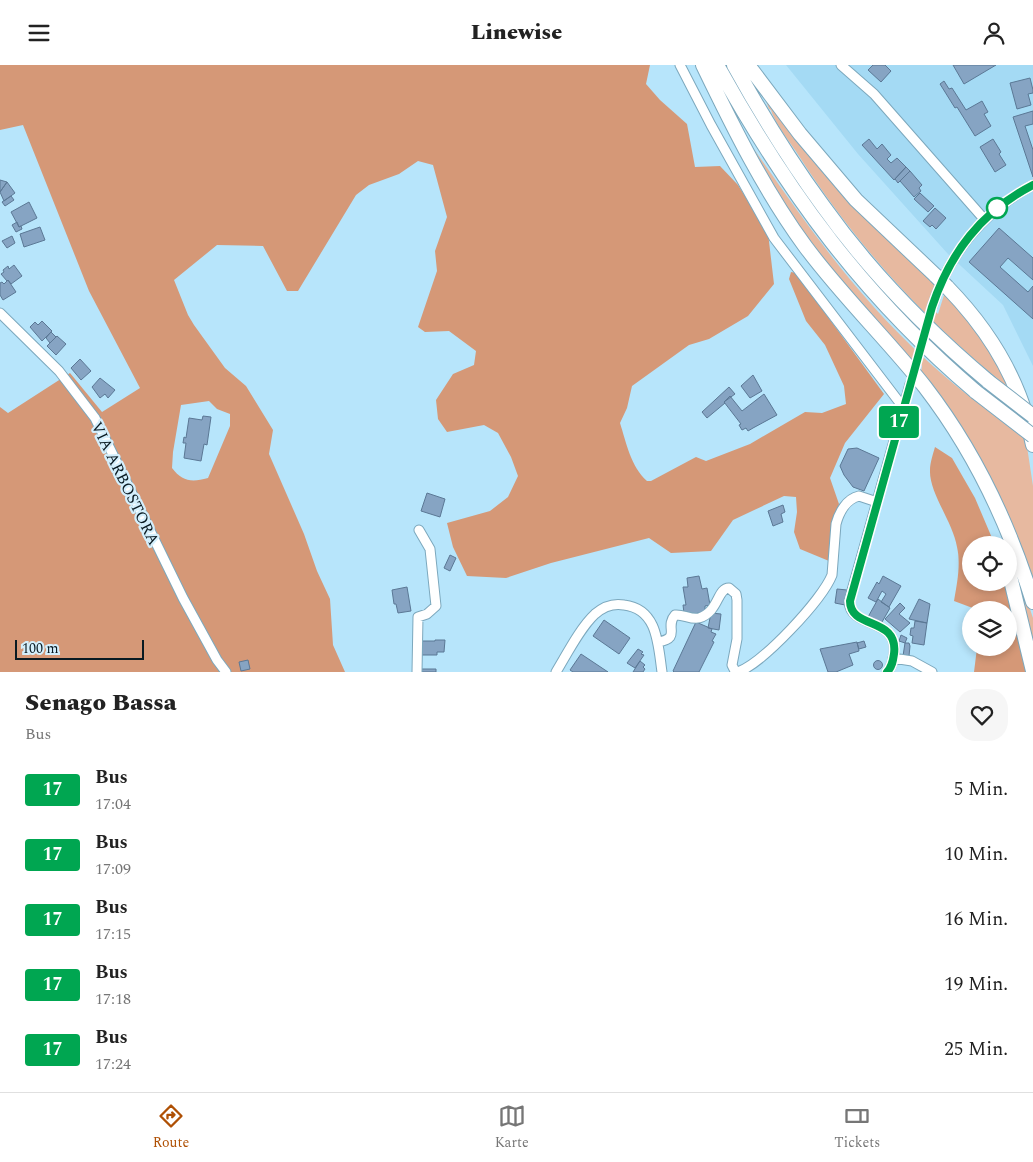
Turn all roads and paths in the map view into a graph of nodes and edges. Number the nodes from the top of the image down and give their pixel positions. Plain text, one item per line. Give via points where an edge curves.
1 (680, 65) edge
2 (703, 65) edge
3 (717, 65) edge
4 (734, 65) edge
5 (748, 65) edge
6 (842, 65) edge
7 (1033, 185) edge
8 (984, 219) junction
9 (932, 307) tunnel mouth
10 (0, 313) edge
11 (910, 384) tunnel mouth
12 (903, 407) junction
13 (1033, 416) edge
14 (1033, 436) edge
15 (964, 443) junction
16 (1033, 445) edge
17 (877, 502) junction
18 (419, 530) dead end
19 (999, 536) edge
20 (1014, 591) edge
21 (1033, 602) edge
22 (658, 642) junction
23 (893, 658) junction
24 (1033, 671) edge
25 (226, 672) edge
26 (417, 672) edge
27 (556, 672) edge
28 (662, 672) edge
29 (738, 672) edge
30 (887, 672) edge
31 (932, 672) edge

1 - 12 street via 774,238
2 - 15 highway via 748,155 792,227 834,282 910,369
3 - 14 highway, bridge via 783,177 838,251 899,321 932,353
4 - 13 highway, bridge via 796,168 850,242 916,316 989,382
5 - 16 highway, bridge via 856,200 972,313 998,350 1018,391
6 - 8 street via 874,94
7 - 8 street via 1005,201
8 - 9 street via 946,271
10 - 25 street, VIA ARBOSTORA via 59,371 95,418 183,598
11 - 12 street
12 - 17 street
15 - 19 highway
15 - 21 highway via 1006,527
17 - 23 street via 850,605 858,617 886,629 894,645
17 - 29 street via 858,496 849,501 838,516 832,575 826,587 769,652
18 - 26 street via 430,549 436,606 418,617
20 - 24 highway
22 - 27 street via 653,625 640,610 614,605 604,608 591,619
22 - 28 street
22 - 29 street via 667,640 672,634 675,615 692,618 705,615 717,604 722,591 729,588 737,600 737,639 732,665
23 - 30 street
23 - 31 street via 912,661

